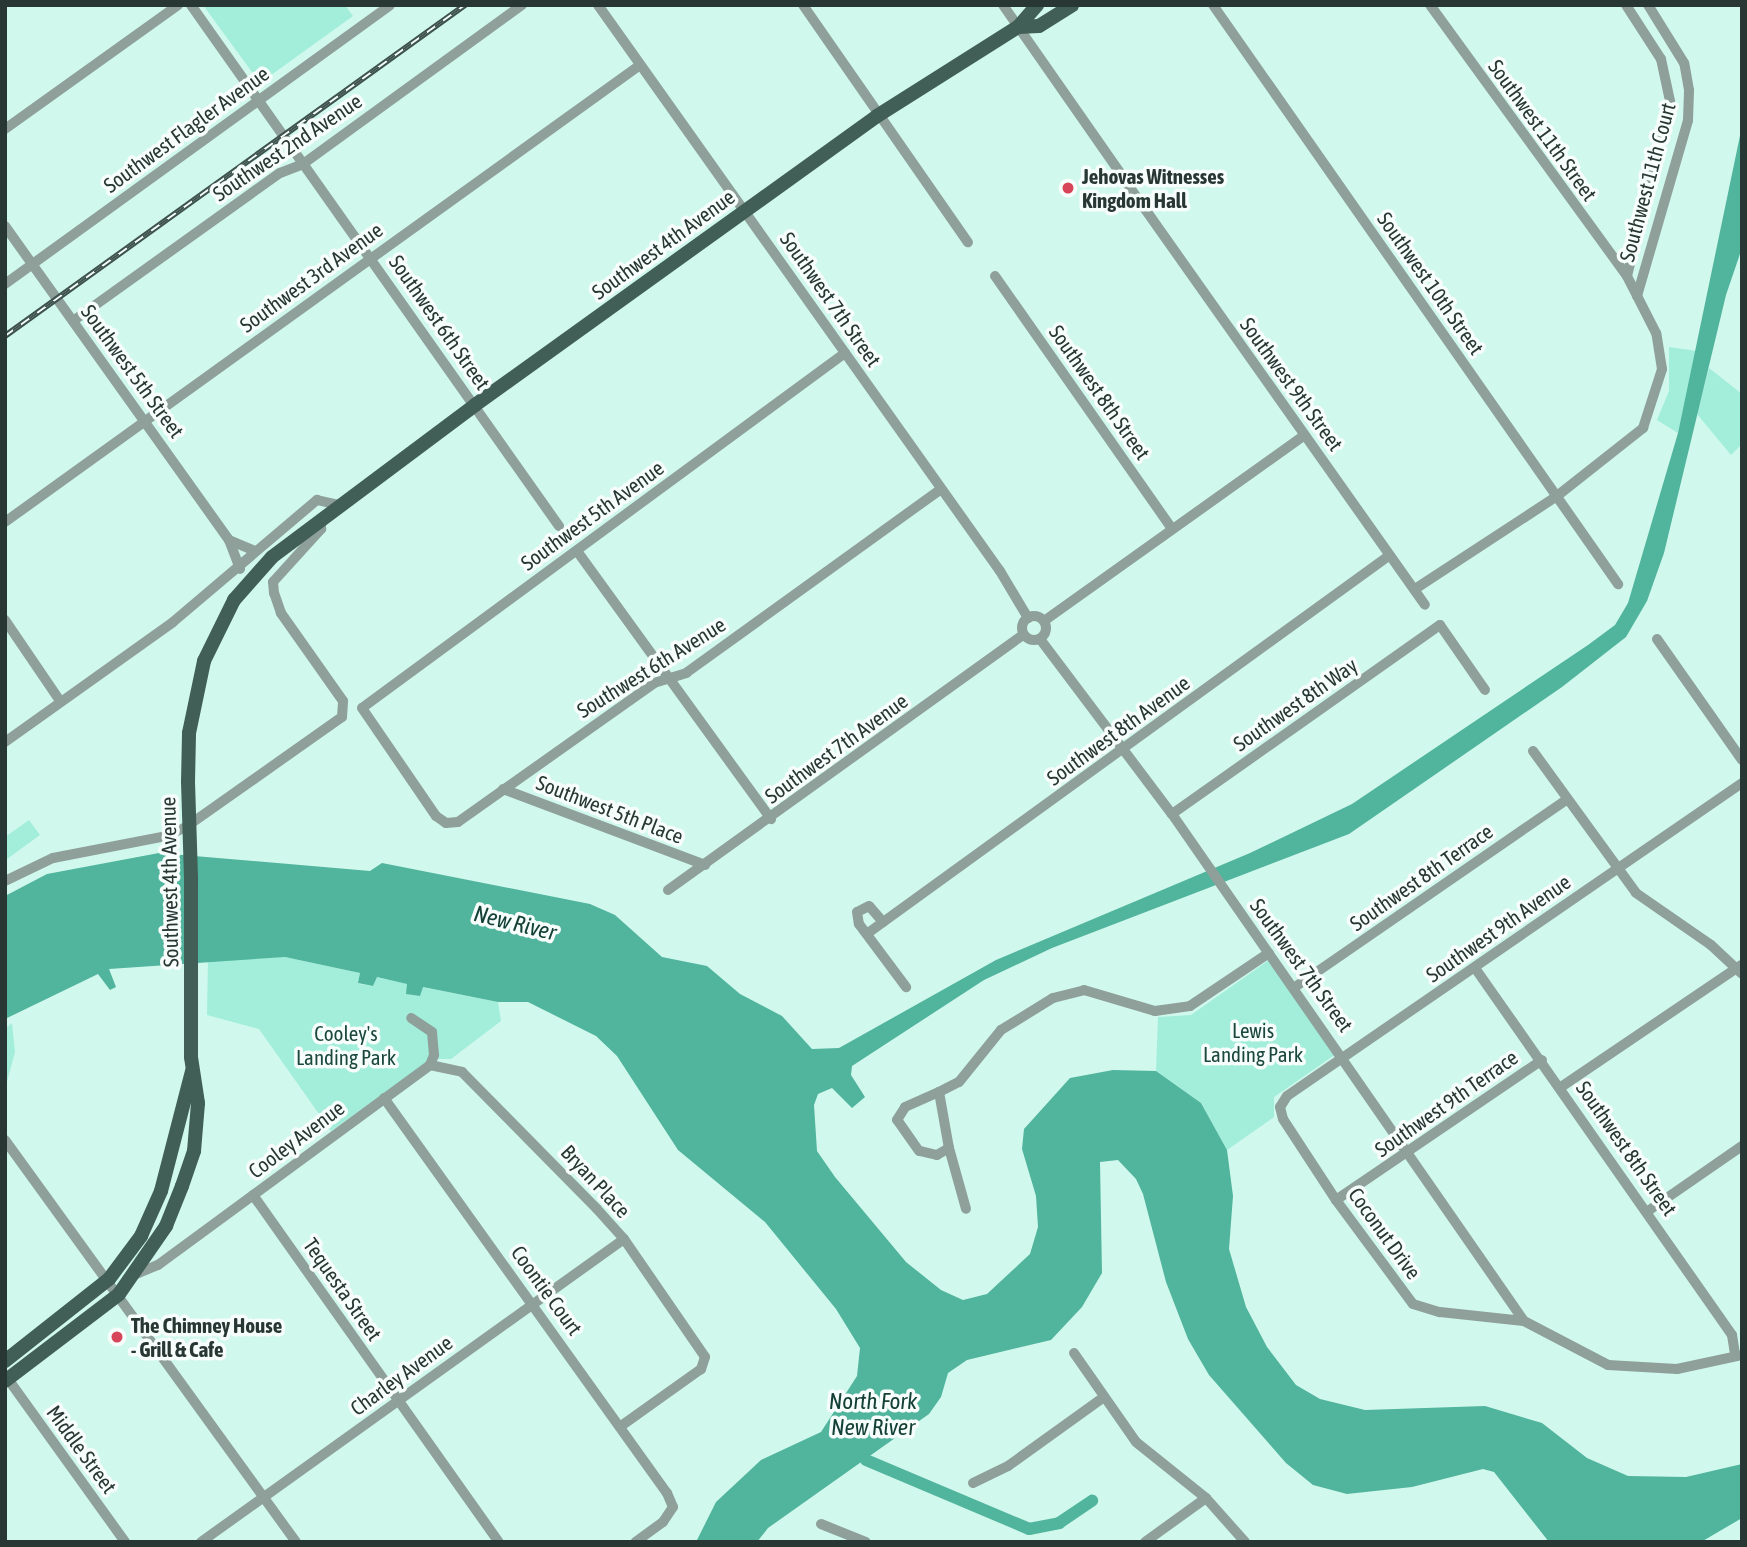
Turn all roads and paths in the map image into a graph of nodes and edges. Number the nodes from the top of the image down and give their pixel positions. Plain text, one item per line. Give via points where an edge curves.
1 (178, 5) edge
2 (191, 5) edge
3 (390, 5) edge
4 (522, 5) edge
5 (598, 5) edge
6 (803, 5) edge
7 (1003, 5) edge
8 (1037, 5) edge
9 (1072, 5) edge
10 (1213, 5) edge
11 (1430, 5) edge
12 (1626, 5) edge
13 (1648, 5) edge
14 (1634, 16) junction
15 (1018, 27) junction
16 (640, 65) junction
17 (258, 99) junction
18 (877, 116) junction
19 (5, 129) edge
20 (303, 164) junction
21 (1121, 174) dead end
22 (1128, 184) dead end
23 (744, 211) junction
24 (5, 226) edge
25 (968, 242) dead end
26 (371, 257) junction
27 (32, 265) junction
28 (995, 276) dead end
29 (1627, 276) junction
30 (5, 284) edge
31 (1637, 296) junction
32 (74, 321) junction
33 (845, 352) junction
34 (475, 405) junction
35 (145, 421) junction
36 (1305, 435) junction
37 (941, 489) junction
38 (1557, 496) junction
39 (339, 505) junction
40 (321, 519) junction
41 (5, 522) edge
42 (559, 526) dead end
43 (1172, 529) junction
44 (229, 540) junction
45 (255, 551) junction
46 (577, 551) junction
47 (1390, 555) junction
48 (240, 569) junction
49 (1618, 583) dead end
50 (1415, 589) junction
51 (1425, 605) dead end
52 (1028, 618) junction
53 (5, 620) edge
54 (1044, 621) junction
55 (1024, 634) junction
56 (1040, 639) junction
57 (1657, 639) dead end
58 (669, 678) junction
59 (1485, 690) dead end
60 (60, 701) junction
61 (5, 742) edge
62 (1124, 750) junction
63 (1533, 751) dead end
64 (1742, 760) edge
65 (1742, 783) edge
66 (503, 789) junction
67 (1568, 799) junction
68 (1172, 814) junction
69 (771, 819) junction
70 (446, 823) joint
71 (705, 865) junction
72 (1617, 869) junction
73 (5, 881) edge
74 (668, 890) dead end
75 (883, 922) junction
76 (868, 933) junction
77 (1269, 953) junction
78 (1475, 968) junction
79 (1740, 969) edge
80 (906, 987) dead end
81 (1295, 987) junction
82 (411, 1018) dead end
83 (1344, 1056) junction
84 (1542, 1060) junction
85 (192, 1063) junction
86 (429, 1065) junction
87 (1561, 1087) junction
88 (939, 1093) junction
89 (384, 1098) junction
90 (1280, 1107) joint
91 (5, 1140) edge
92 (1742, 1146) edge
93 (948, 1147) junction
94 (1409, 1153) junction
95 (253, 1195) junction
96 (1336, 1200) junction
97 (966, 1209) dead end
98 (1648, 1211) junction
99 (624, 1239) junction
100 (134, 1275) junction
101 (109, 1279) junction
102 (119, 1294) junction
103 (534, 1304) junction
104 (1524, 1321) junction
105 (1742, 1328) edge
106 (1732, 1335) junction
107 (1074, 1353) dead end
108 (1738, 1355) edge
109 (5, 1361) edge
110 (7, 1380) edge
111 (1104, 1397) junction
112 (398, 1401) junction
113 (621, 1426) junction
114 (973, 1483) dead end
115 (264, 1497) junction
116 (1206, 1498) junction
117 (821, 1524) dead end
118 (125, 1542) edge
119 (201, 1542) edge
120 (296, 1542) edge
121 (499, 1542) edge
122 (635, 1542) edge
123 (866, 1542) edge
124 (1145, 1542) edge
125 (1245, 1542) edge

1 - 19 street
2 - 17 street, Southwest 6th Street
3 - 17 street, Southwest Flagler Avenue
4 - 20 street, Southwest 2nd Avenue
5 - 16 street, Southwest 7th Street
6 - 18 street
7 - 15 street
8 - 15 main road, Southwest 4th Avenue
9 - 15 main road, Southwest 4th Avenue via 1039,26
10 - 38 street, Southwest 10th Street
11 - 29 street, Southwest 11th Street
12 - 14 street, Southwest 11th Court
13 - 14 street
13 - 31 street, Southwest 11th Court via 1684,63 1688,120
14 - 29 street, Southwest 11th Court via 1661,59 1670,101
15 - 18 main road, Southwest 4th Avenue
15 - 21 street
16 - 23 street, Southwest 7th Street
16 - 26 street, Southwest 3rd Avenue
17 - 20 street, Southwest 6th Street
17 - 27 street, Southwest Flagler Avenue
18 - 23 main road, Southwest 4th Avenue
18 - 25 street
20 - 26 street, Southwest 6th Street
20 - 32 street, Southwest 2nd Avenue via 280,173
22 - 36 street, Southwest 9th Street
23 - 33 street, Southwest 7th Street
23 - 34 main road, Southwest 4th Avenue
24 - 27 street, Southwest 5th Street
26 - 34 street, Southwest 6th Street
26 - 35 street, Southwest 3rd Avenue
27 - 30 street, Southwest Flagler Avenue
27 - 32 street, Southwest 5th Street
28 - 43 street, Southwest 8th Street
29 - 31 street
31 - 38 street via 1656,332 1662,369 1655,399 1643,428
32 - 35 street, Southwest 5th Street
33 - 37 street, Southwest 7th Street
33 - 46 street, Southwest 5th Avenue
34 - 39 main road, Southwest 4th Avenue
34 - 42 street, Southwest 6th Street
35 - 41 street, Southwest 3rd Avenue
35 - 44 street, Southwest 5th Street
36 - 43 street
36 - 47 street, Southwest 9th Street
37 - 52 street, Southwest 7th Street
37 - 58 street, Southwest 6th Avenue via 686,673
38 - 49 street, Southwest 10th Street
38 - 50 street
39 - 40 main road, Southwest 4th Avenue
39 - 45 street via 317,500
40 - 73 street via 321,529 273,582 274,593 281,613 343,701 342,717 247,787 166,836 53,858
40 - 85 main road, Southwest 4th Avenue, bridge via 252,577 219,627 195,695 188,782
43 - 54 street
44 - 45 street
44 - 48 street, Southwest 5th Street
45 - 48 street
46 - 58 street
46 - 70 street, Southwest 5th Avenue via 362,708 436,816
47 - 50 street, Southwest 9th Street
47 - 62 street, Southwest 8th Avenue
48 - 60 street
50 - 51 street, Southwest 9th Street
52 - 54 street
52 - 55 street
53 - 60 street
54 - 56 street via 1046,630
55 - 56 street
55 - 69 street, Southwest 7th Avenue
56 - 62 street, Southwest 7th Street
57 - 64 street
58 - 66 street, Southwest 6th Avenue via 654,683
58 - 69 street
59 - 68 street, Southwest 8th Way via 1440,625
60 - 61 street
62 - 68 street, Southwest 7th Street
62 - 75 street, Southwest 8th Avenue
63 - 67 street
65 - 72 street, Southwest 9th Avenue
66 - 70 street, Southwest 6th Avenue via 458,822
66 - 71 street, Southwest 5th Place
67 - 72 street
67 - 81 street, Southwest 8th Terrace
68 - 77 street, Southwest 7th Street
69 - 71 street, Southwest 7th Avenue
71 - 74 street, Southwest 7th Avenue
72 - 78 street, Southwest 9th Avenue
72 - 79 street via 1636,893
75 - 76 street, Southwest 8th Avenue
75 - 76 street via 869,906 860,909 857,921
76 - 80 street
77 - 81 street, Southwest 7th Street
77 - 88 street via 1190,1006 1155,1011 1084,990 1053,998 1001,1030 959,1082
78 - 83 street, Southwest 9th Avenue
78 - 84 street, Southwest 8th Street
79 - 87 street
81 - 83 street, Southwest 7th Street
82 - 86 street via 432,1032 434,1055
83 - 90 street, Southwest 9th Avenue via 1287,1096
83 - 94 street, Southwest 7th Street
84 - 87 street, Southwest 8th Street
84 - 94 street, Southwest 9th Terrace
85 - 100 main road, Southwest 4th Avenue via 198,1103 194,1151 166,1226
85 - 101 main road via 161,1191 141,1236
86 - 89 street, Cooley Avenue
86 - 99 street, Bryan Place via 452,1066
87 - 98 street, Southwest 8th Street
88 - 93 street
88 - 93 street via 905,1107 897,1120 919,1151 937,1155
89 - 95 street, Cooley Avenue
89 - 103 street, Coontie Court
90 - 96 street, Coconut Drive via 1283,1119
91 - 101 street via 94,1268
92 - 98 street
93 - 97 street
94 - 96 street, Southwest 9th Terrace
94 - 104 street, Southwest 7th Street
95 - 100 street, Cooley Avenue via 158,1265
95 - 112 street, Tequesta Street
96 - 104 street, Coconut Drive via 1413,1304 1440,1312
98 - 106 street, Southwest 8th Street
99 - 103 street, Charley Avenue
99 - 113 street, Bryan Place via 705,1357 701,1368
100 - 102 main road, Southwest 4th Avenue
101 - 102 street
101 - 109 main road
102 - 110 main road, Southwest 4th Avenue
102 - 115 street
103 - 112 street, Charley Avenue
103 - 113 street, Coontie Court
104 - 108 street, Coconut Drive via 1608,1365 1677,1369
105 - 106 street
106 - 108 street, Southwest 8th Street
107 - 111 street
110 - 118 street, Middle Street
111 - 114 street via 1007,1466
111 - 116 street via 1144,1450
112 - 115 street, Charley Avenue
112 - 121 street, Tequesta Street
113 - 122 street, Coontie Court via 673,1507 663,1522
115 - 119 street, Charley Avenue
115 - 120 street
116 - 124 street
116 - 125 street
117 - 123 street

